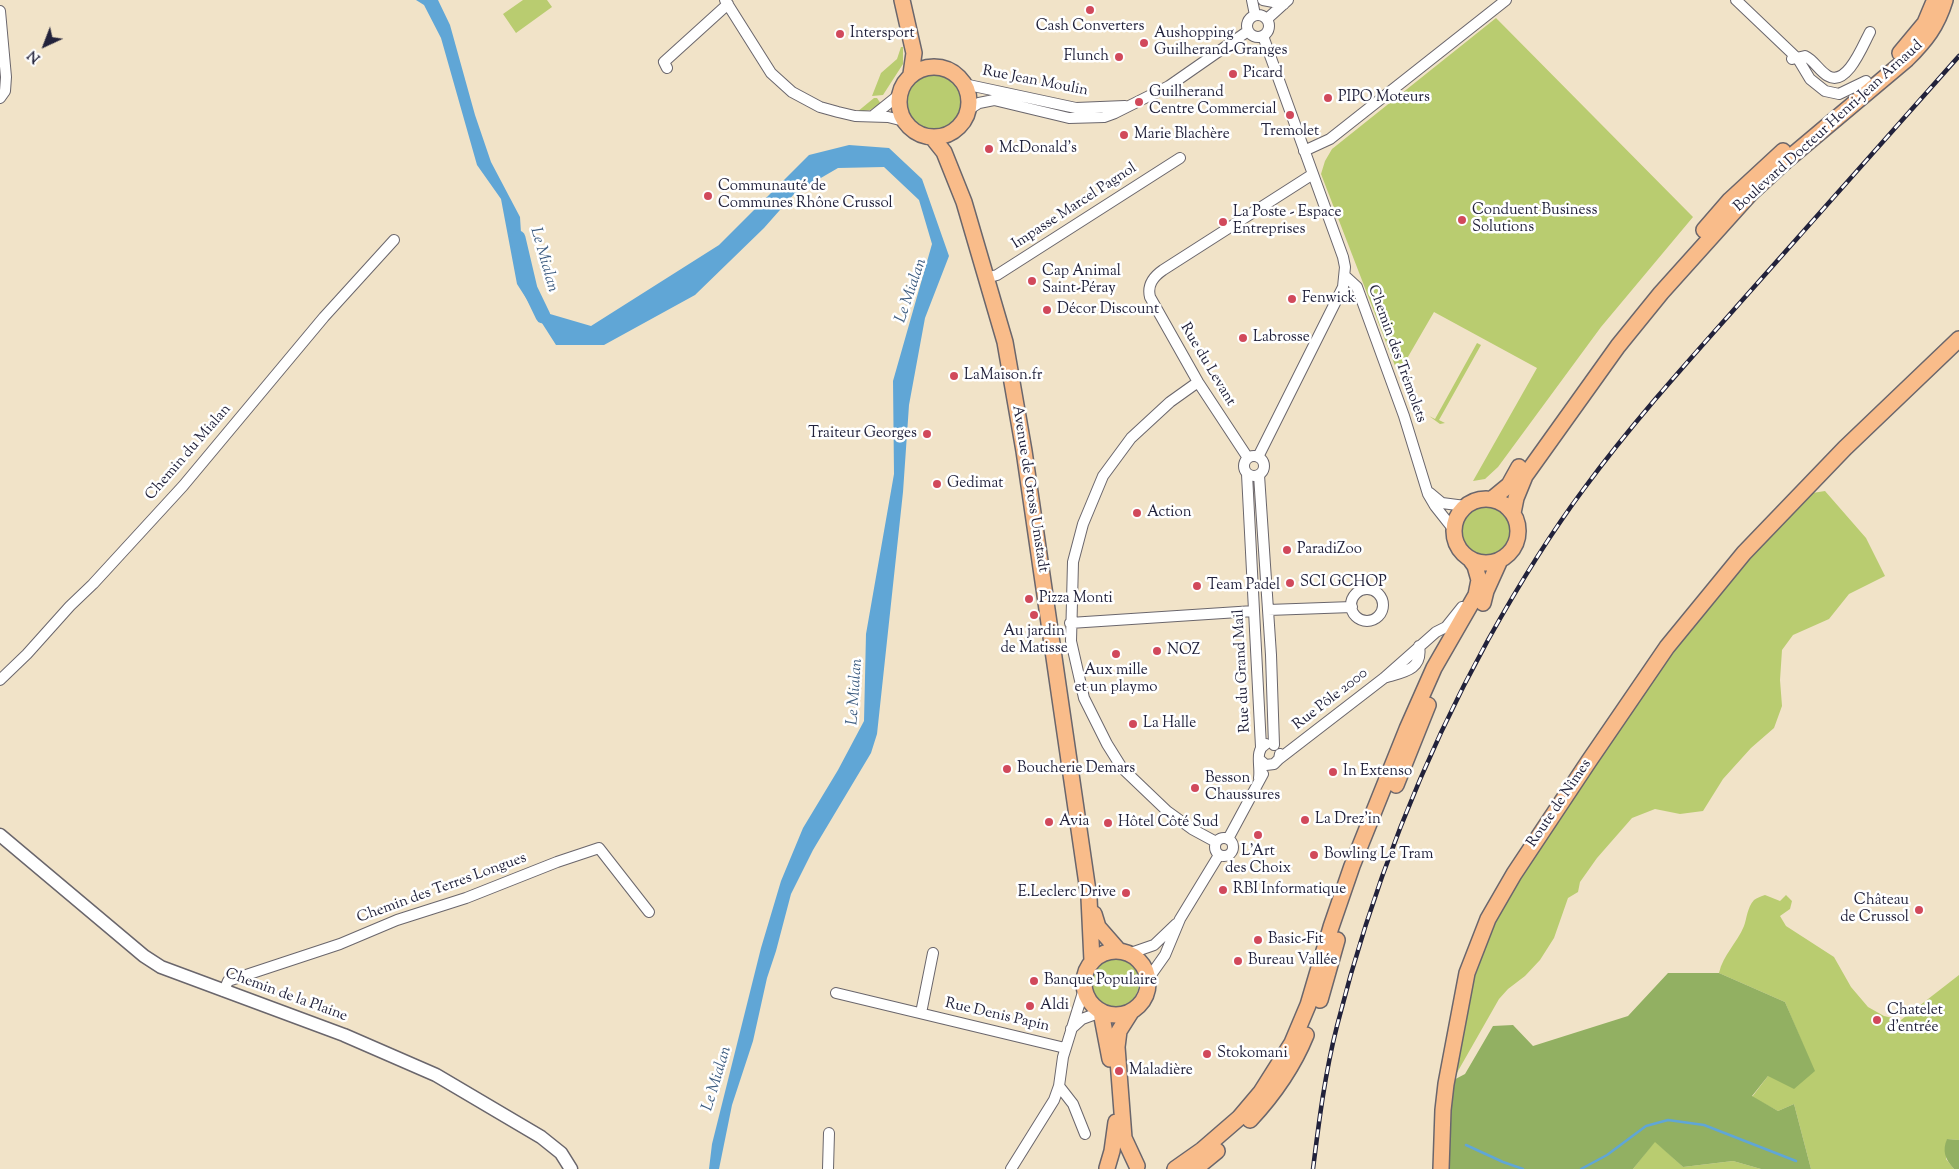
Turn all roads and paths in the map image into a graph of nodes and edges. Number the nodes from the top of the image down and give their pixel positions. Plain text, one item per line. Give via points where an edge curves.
1 (902, 0) edge
2 (910, 0) edge
3 (1252, 0) edge
4 (1263, 0) edge
5 (1506, 0) edge
6 (1736, 0) edge
7 (1934, 0) edge
8 (1945, 0) edge
9 (727, 2) edge
10 (1286, 2) edge
11 (0, 11) edge
12 (1255, 15) junction
13 (1267, 19) junction
14 (1248, 31) junction
15 (1870, 32) dead end
16 (1263, 36) junction
17 (1798, 59) junction
18 (936, 66) junction
19 (667, 68) dead end
20 (911, 74) junction
21 (1866, 81) junction
22 (964, 84) junction
23 (899, 95) junction
24 (0, 98) edge
25 (1130, 105) junction
26 (968, 110) junction
27 (874, 115) junction
28 (904, 121) junction
29 (954, 130) junction
30 (932, 137) junction
31 (1304, 151) junction
32 (1180, 158) dead end
33 (1313, 174) junction
34 (964, 202) junction
35 (394, 240) dead end
36 (1345, 276) junction
37 (986, 278) junction
38 (1959, 339) edge
39 (1198, 382) junction
40 (1253, 457) junction
41 (1246, 474) junction
42 (1259, 475) junction
43 (1426, 488) junction
44 (1492, 500) junction
45 (1465, 506) junction
46 (1513, 513) junction
47 (1454, 530) junction
48 (1470, 559) junction
49 (1500, 560) junction
50 (1476, 595) junction
51 (1352, 607) dead end
52 (1268, 610) junction
53 (1254, 611) junction
54 (1070, 623) junction
55 (0, 680) edge
56 (1297, 745) junction
57 (1276, 746) junction
58 (1261, 747) junction
59 (1279, 759) junction
60 (1260, 760) junction
61 (1270, 765) junction
62 (1259, 778) junction
63 (0, 836) edge
64 (1228, 838) junction
65 (1216, 842) junction
66 (1219, 855) junction
67 (1089, 898) junction
68 (649, 912) dead end
69 (1180, 919) junction
70 (933, 953) dead end
71 (1124, 953) junction
72 (1092, 961) junction
73 (1148, 979) junction
74 (1084, 989) junction
75 (224, 991) junction
76 (836, 993) dead end
77 (1101, 1012) junction
78 (1131, 1012) junction
79 (921, 1013) junction
80 (1071, 1030) junction
81 (1065, 1048) junction
82 (1059, 1086) junction
83 (829, 1133) dead end
84 (1085, 1134) dead end
85 (1106, 1168) edge
86 (1139, 1168) edge
87 (571, 1169) edge
88 (828, 1169) edge
89 (1011, 1169) edge
90 (1175, 1169) edge
91 (1195, 1169) edge
92 (1441, 1169) edge

1 - 20 main road via 914,53
2 - 18 main road via 924,52
3 - 12 street
4 - 10 street
5 - 31 street via 1330,139
6 - 17 street via 1785,47 1789,58
7 - 21 main road, Boulevard Docteur Henri-Jean Arnaud via 1925,23 1910,43
8 - 46 main road, Boulevard Docteur Henri-Jean Arnaud via 1934,30 1923,44 1750,194 1661,293 1618,346 1525,476
9 - 19 street via 698,38 664,62
9 - 27 street via 771,72 792,92 813,104 838,112
10 - 13 street
11 - 24 street via 6,77 5,91
12 - 13 street
12 - 14 street via 1247,23
13 - 16 street via 1269,29
14 - 16 street via 1254,36
14 - 25 street, Rue Jean Moulin via 1169,86
15 - 17 street via 1849,70 1842,76 1827,76 1804,56
16 - 31 street, Chemin des Trémolets
17 - 21 street via 1810,79 1829,93 1839,94
18 - 20 main road
18 - 22 main road via 955,73
20 - 23 main road
21 - 44 main road, Boulevard Docteur Henri-Jean Arnaud via 1764,167 1718,214 1617,330 1508,485
22 - 25 street, Rue Jean Moulin via 1076,108
22 - 26 main road
23 - 27 street
23 - 28 main road via 899,109
25 - 26 street, Rue Jean Moulin via 1115,113 1088,119 1056,116 994,100 979,103
26 - 29 main road via 963,122
27 - 28 street
28 - 30 main road via 914,131
29 - 30 main road via 944,136
29 - 34 main road, Avenue de Gross Umstadt via 953,150
30 - 34 main road, Avenue de Gross Umstadt via 944,152
31 - 33 street, Chemin des Trémolets
32 - 37 street, Impasse Marcel Pagnol via 997,275
33 - 36 street, Chemin des Trémolets via 1343,257
33 - 39 street, Rue du Levant via 1163,270 1149,285 1150,297
34 - 37 main road, Avenue de Gross Umstadt
35 - 55 street, Chemin du Mialan via 324,317 183,486
36 - 40 street via 1343,287
36 - 43 street, Chemin des Trémolets via 1357,287 1404,416
37 - 67 main road, Avenue de Gross Umstadt via 1005,342 1024,451
38 - 92 main road, Route de Nîmes via 1844,448 1744,553 1667,648 1518,868 1488,919 1467,973 1443,1110
39 - 40 street, Rue du Levant
39 - 54 street via 1170,402 1131,438 1103,476 1082,524 1073,562
40 - 41 street via 1244,463
40 - 42 street via 1264,465
41 - 42 street via 1252,477
41 - 53 street, Rue du Grand Mail
42 - 52 street, Rue du Grand Mail
43 - 45 street via 1442,503
43 - 47 street, Chemin des Trémolets
44 - 45 main road via 1475,501
44 - 46 main road
45 - 47 main road
46 - 49 main road via 1518,536 1512,550
47 - 48 main road via 1458,546
48 - 49 main road via 1485,563
48 - 50 main road via 1479,580
49 - 91 main road via 1482,605 1433,693 1359,877 1321,996 1300,1049 1285,1077 1265,1103 1235,1136
50 - 56 street, Rue Pôle 2000 via 1465,602 1446,627
50 - 90 main road via 1434,668 1407,729 1352,866 1308,1005 1292,1043 1261,1092 1239,1118
51 - 52 street
52 - 53 street via 1260,605
52 - 57 street, Rue du Grand Mail
53 - 54 street
53 - 58 street, Rue du Grand Mail
54 - 65 street via 1070,641 1084,698 1122,768 1167,811
56 - 57 street, Rue Pôle 2000
56 - 59 street, Rue Pôle 2000
57 - 58 street via 1268,744
57 - 59 street via 1280,751
58 - 60 street via 1258,753
59 - 61 street
60 - 61 street
60 - 62 street
61 - 62 street
62 - 64 street
63 - 75 street, Chemin de la Plaine via 144,956 162,967
64 - 65 street
64 - 66 street via 1232,849 1225,856
65 - 66 street via 1215,849
66 - 69 street
67 - 71 main road, Avenue de Gross Umstadt via 1098,927
67 - 72 main road, Avenue de Gross Umstadt
68 - 75 street, Chemin des Terres Longues via 598,848 466,898 397,920 340,944 228,981
69 - 71 street via 1154,945
69 - 73 street via 1165,956
70 - 79 street, Rue Denis Papin
71 - 72 main road via 1104,953
71 - 73 main road via 1138,960
72 - 74 main road via 1085,974
73 - 78 main road via 1143,1000
74 - 77 main road via 1087,998
74 - 80 street
75 - 87 street, Chemin de la Plaine via 344,1035 436,1075 541,1137 561,1153
76 - 79 street, Rue Denis Papin
77 - 78 main road via 1116,1016
77 - 80 street via 1082,1019
77 - 85 main road via 1108,1044 1116,1120
78 - 86 main road via 1119,1030 1117,1047 1124,1138
79 - 81 street, Rue Denis Papin
80 - 81 street
81 - 82 street
82 - 84 street via 1073,1104
82 - 89 street via 1044,1118
83 - 88 street
85 - 86 main road via 1122,1164

